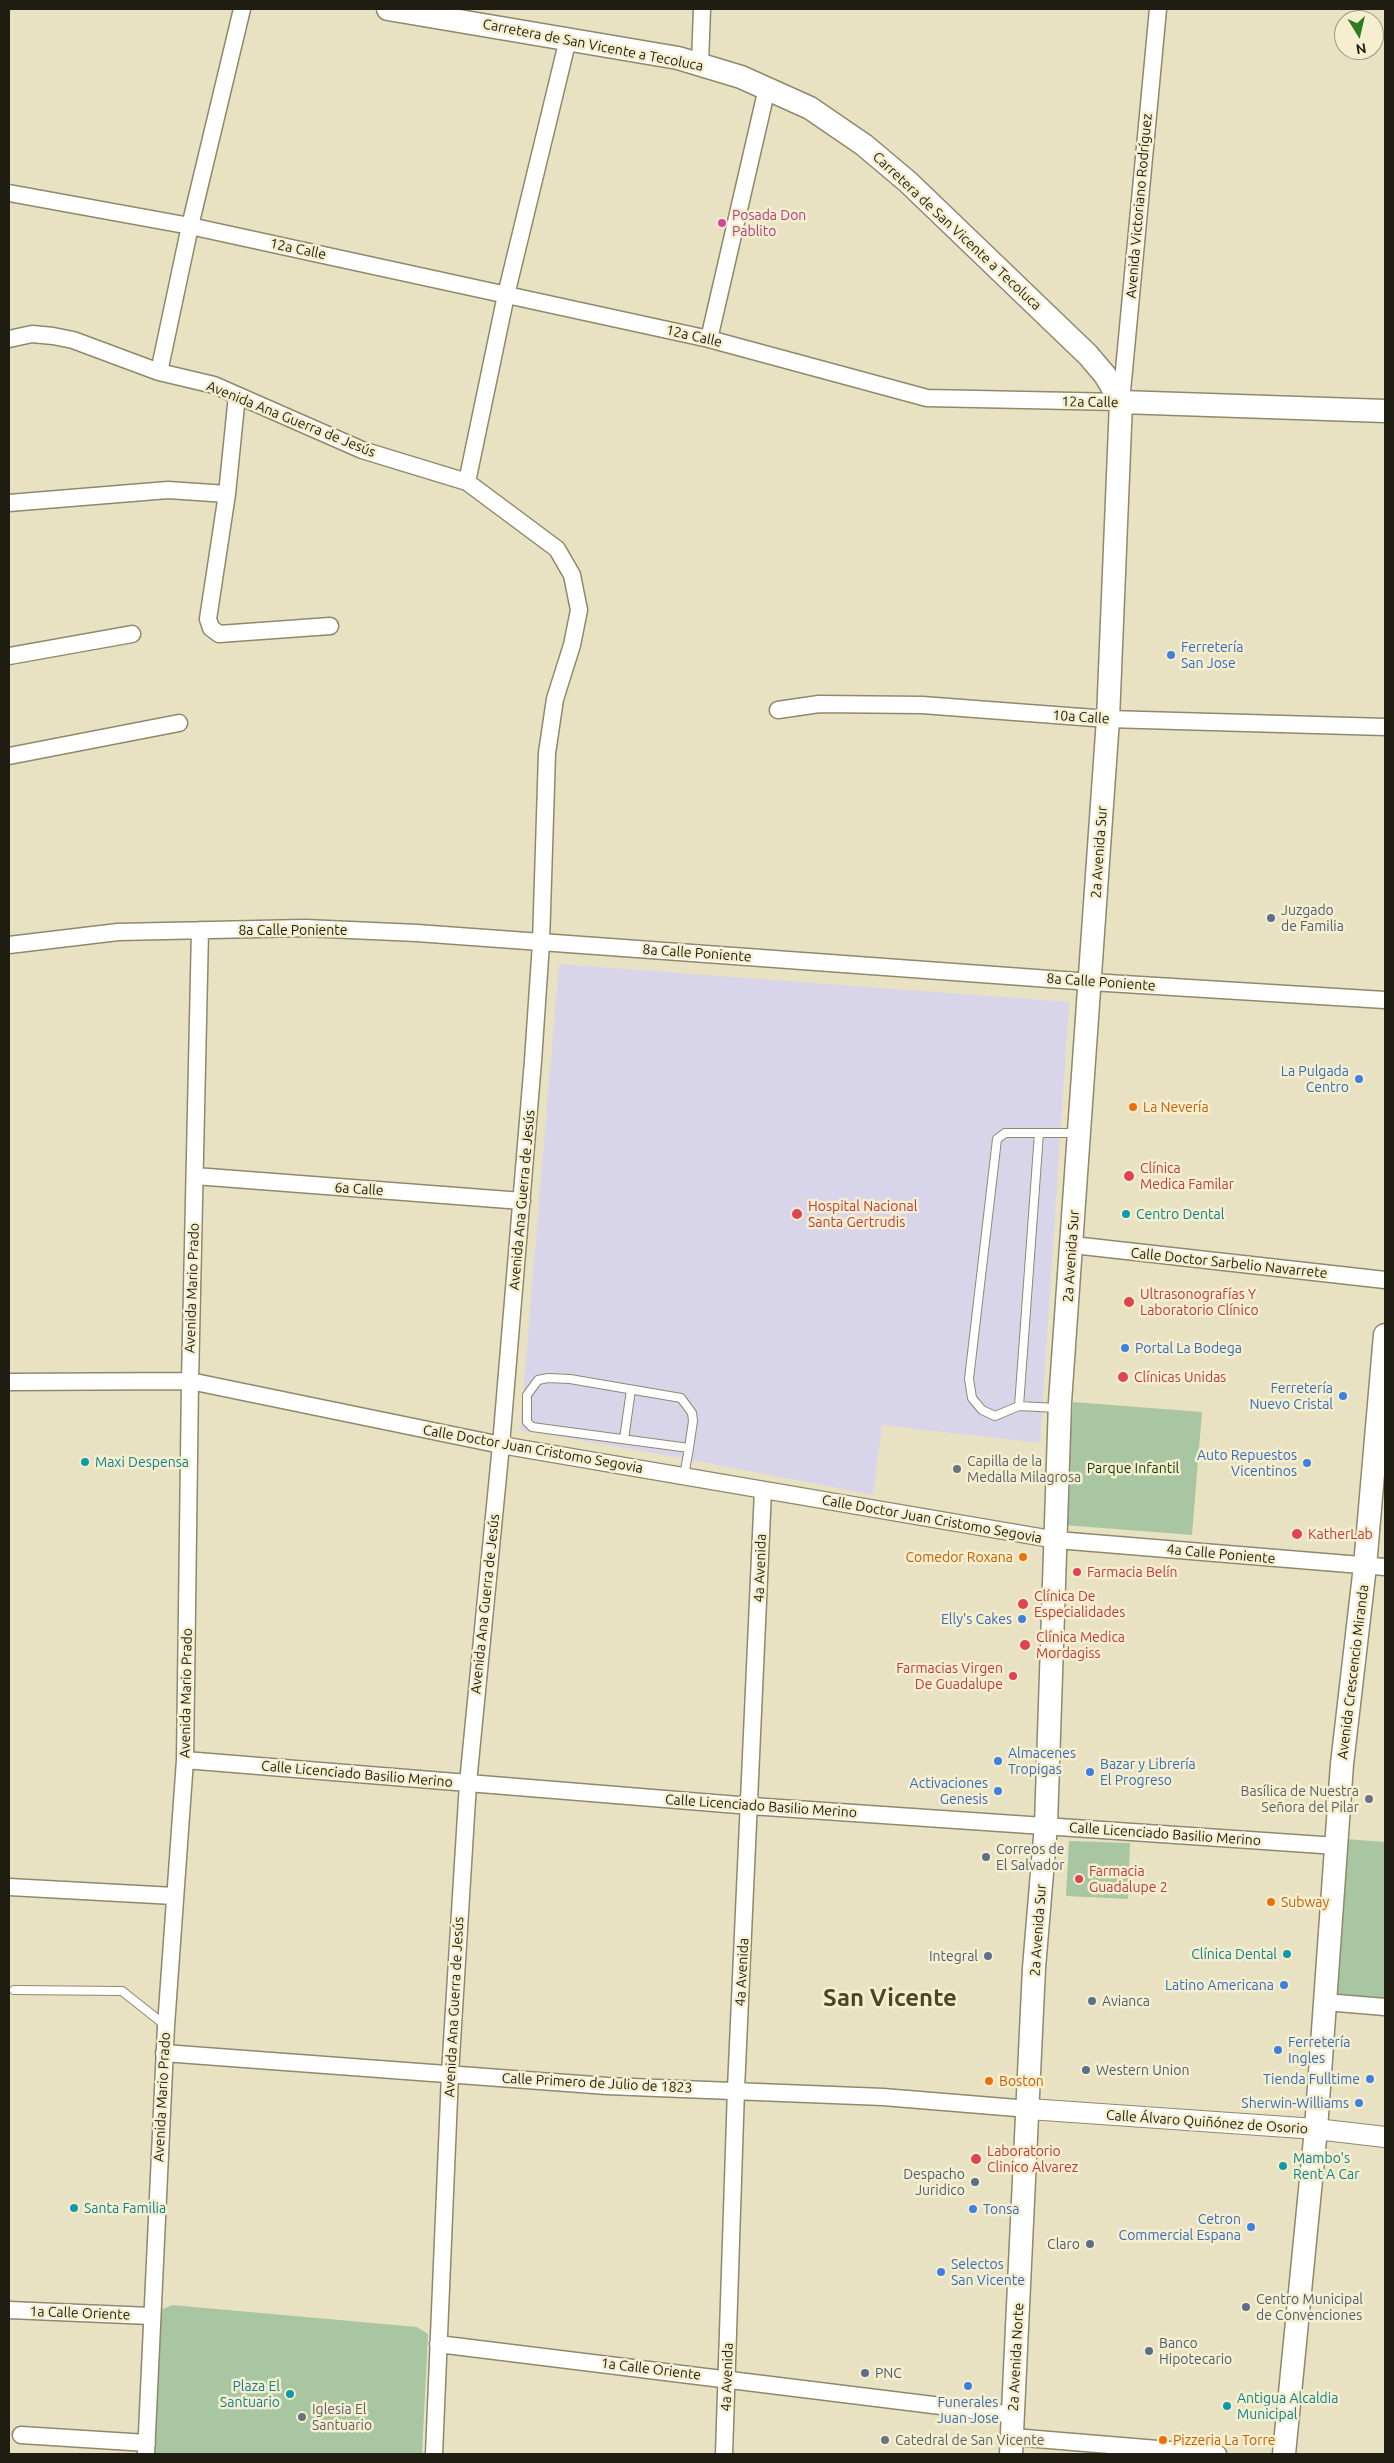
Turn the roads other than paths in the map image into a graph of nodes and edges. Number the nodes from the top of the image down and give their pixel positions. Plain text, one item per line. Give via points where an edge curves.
1 (242, 9) edge
2 (388, 9) edge
3 (702, 9) edge
4 (1158, 9) edge
5 (568, 39) junction
6 (700, 64) junction
7 (767, 88) junction
8 (9, 192) edge
9 (190, 226) junction
10 (506, 294) junction
11 (9, 339) edge
12 (709, 339) junction
13 (159, 372) junction
14 (237, 395) junction
15 (1121, 402) junction
16 (1385, 411) edge
17 (467, 482) junction
18 (227, 494) junction
19 (9, 503) edge
20 (330, 626) dead end
21 (132, 634) dead end
22 (9, 656) edge
23 (778, 710) dead end
24 (1108, 719) junction
25 (179, 723) dead end
26 (1385, 727) edge
27 (9, 756) edge
28 (200, 930) junction
29 (12, 940) edge
30 (541, 943) junction
31 (1091, 982) junction
32 (1385, 1000) edge
33 (1039, 1133) junction
34 (1080, 1134) junction
35 (195, 1176) junction
36 (522, 1201) junction
37 (1072, 1245) junction
38 (1385, 1280) edge
39 (1385, 1335) edge
40 (190, 1381) junction
41 (9, 1382) edge
42 (631, 1390) junction
43 (1019, 1406) junction
44 (1060, 1408) junction
45 (624, 1439) junction
46 (501, 1445) junction
47 (689, 1448) junction
48 (684, 1476) junction
49 (764, 1490) junction
50 (1057, 1540) junction
51 (1375, 1567) edge
52 (185, 1760) junction
53 (468, 1783) junction
54 (751, 1806) junction
55 (1046, 1825) junction
56 (1337, 1846) junction
57 (9, 1887) edge
58 (174, 1896) junction
59 (14, 1990) dead end
60 (1325, 2002) junction
61 (1385, 2007) edge
62 (166, 2026) junction
63 (164, 2053) junction
64 (450, 2074) junction
65 (736, 2089) junction
66 (1029, 2109) junction
67 (1316, 2129) junction
68 (1385, 2137) edge
69 (9, 2310) edge
70 (151, 2316) junction
71 (438, 2344) junction
72 (727, 2378) junction
73 (21, 2435) dead end
74 (1013, 2435) edge
75 (146, 2449) edge
76 (434, 2454) edge
77 (724, 2454) edge
78 (1218, 2454) edge
79 (1284, 2454) edge

1 - 9 street
2 - 5 main road, Carretera de San Vicente a Tecoluca
3 - 6 street
4 - 15 street, Avenida Victoriano Rodríguez
5 - 6 main road, Carretera de San Vicente a Tecoluca
5 - 10 street
6 - 7 main road, Carretera de San Vicente a Tecoluca
7 - 12 street
7 - 15 main road, Carretera de San Vicente a Tecoluca via 832,122 908,182 1088,354
8 - 9 street, 12a Calle
9 - 10 street, 12a Calle
9 - 13 street
10 - 12 street, 12a Calle
10 - 17 street
11 - 13 street, Avenida Ana Guerra de Jesús via 32,334 73,340
12 - 15 street, 12a Calle via 927,398
13 - 14 street, Avenida Ana Guerra de Jesús via 214,385
14 - 17 street, Avenida Ana Guerra de Jesús via 362,450
14 - 18 street
15 - 16 main road, 12a Calle
15 - 24 main road, 2a Avenida Sur
17 - 30 street, Avenida Ana Guerra de Jesús via 557,549 572,575 579,610 555,698 547,753
18 - 19 street via 168,490
18 - 20 street via 208,619 211,628 219,634
21 - 22 street
23 - 24 street, 10a Calle via 819,704 922,705
24 - 26 street, 10a Calle
24 - 31 main road, 2a Avenida Sur
25 - 27 street
28 - 29 street, 8a Calle Poniente
28 - 30 street, 8a Calle Poniente via 305,928
28 - 35 street, Avenida Mario Prado
30 - 31 street, 8a Calle Poniente
30 - 36 street, Avenida Ana Guerra de Jesús
31 - 32 street, 8a Calle Poniente
31 - 34 main road, 2a Avenida Sur
33 - 34 lane
33 - 43 lane
33 - 43 lane via 1005,1132 997,1139 969,1379 972,1398 982,1410 996,1416
34 - 37 main road, 2a Avenida Sur
35 - 36 street, 6a Calle
35 - 40 street, Avenida Mario Prado
36 - 46 street, Avenida Ana Guerra de Jesús
37 - 38 street, Calle Doctor Sarbelio Navarrete
37 - 44 main road, 2a Avenida Sur
39 - 51 main road, Avenida Crescencio Miranda
40 - 41 street, Calle Doctor Juan Cristomo Segovia
40 - 46 street, Calle Doctor Juan Cristomo Segovia
40 - 52 street, Avenida Mario Prado
42 - 45 lane
42 - 45 lane via 548,1378 538,1380 527,1395 527,1422 532,1427
42 - 47 lane via 681,1398 692,1413
43 - 44 lane
44 - 50 main road, 2a Avenida Sur
45 - 47 lane
46 - 48 street, Calle Doctor Juan Cristomo Segovia
46 - 53 street, Avenida Ana Guerra de Jesús
47 - 48 lane
48 - 49 street, Calle Doctor Juan Cristomo Segovia
49 - 50 street, Calle Doctor Juan Cristomo Segovia
49 - 54 street, 4a Avenida
50 - 51 street, 4a Calle Poniente
50 - 55 main road, 2a Avenida Sur
51 - 56 main road, Avenida Crescencio Miranda via 1342,1764
52 - 53 street, Calle Licenciado Basilio Merino
52 - 58 street, Avenida Mario Prado
53 - 54 street, Calle Licenciado Basilio Merino
53 - 64 street, Avenida Ana Guerra de Jesús
54 - 55 street, Calle Licenciado Basilio Merino
54 - 65 street, 4a Avenida
55 - 56 street, Calle Licenciado Basilio Merino
55 - 66 main road, 2a Avenida Sur via 1034,1968
56 - 60 main road, Avenida Crescencio Miranda
57 - 58 street
58 - 62 street, Avenida Mario Prado
59 - 62 lane via 122,1991
60 - 61 street
60 - 67 main road, Avenida Crescencio Miranda
62 - 63 street, Avenida Mario Prado
63 - 64 street, Calle Primero de Julio de 1823
63 - 70 street, Avenida Mario Prado
64 - 65 street, Calle Primero de Julio de 1823 via 607,2086
64 - 71 street, Avenida Ana Guerra de Jesús
65 - 66 street, Calle Primero de Julio de 1823
65 - 72 street, 4a Avenida
66 - 67 street, Calle Álvaro Quiñónez de Osorio
66 - 74 main road, 2a Avenida Norte
67 - 68 street, Calle Álvaro Quiñónez de Osorio
67 - 79 main road, Avenida Crescencio Miranda
69 - 70 street, 1a Calle Oriente
70 - 75 street, Avenida Mario Prado
71 - 72 street, 1a Calle Oriente
71 - 76 street, Avenida Ana Guerra de Jesús
72 - 74 street, 1a Calle Oriente
72 - 77 street, 4a Avenida
73 - 75 street
74 - 78 street, 1a Calle Oriente

